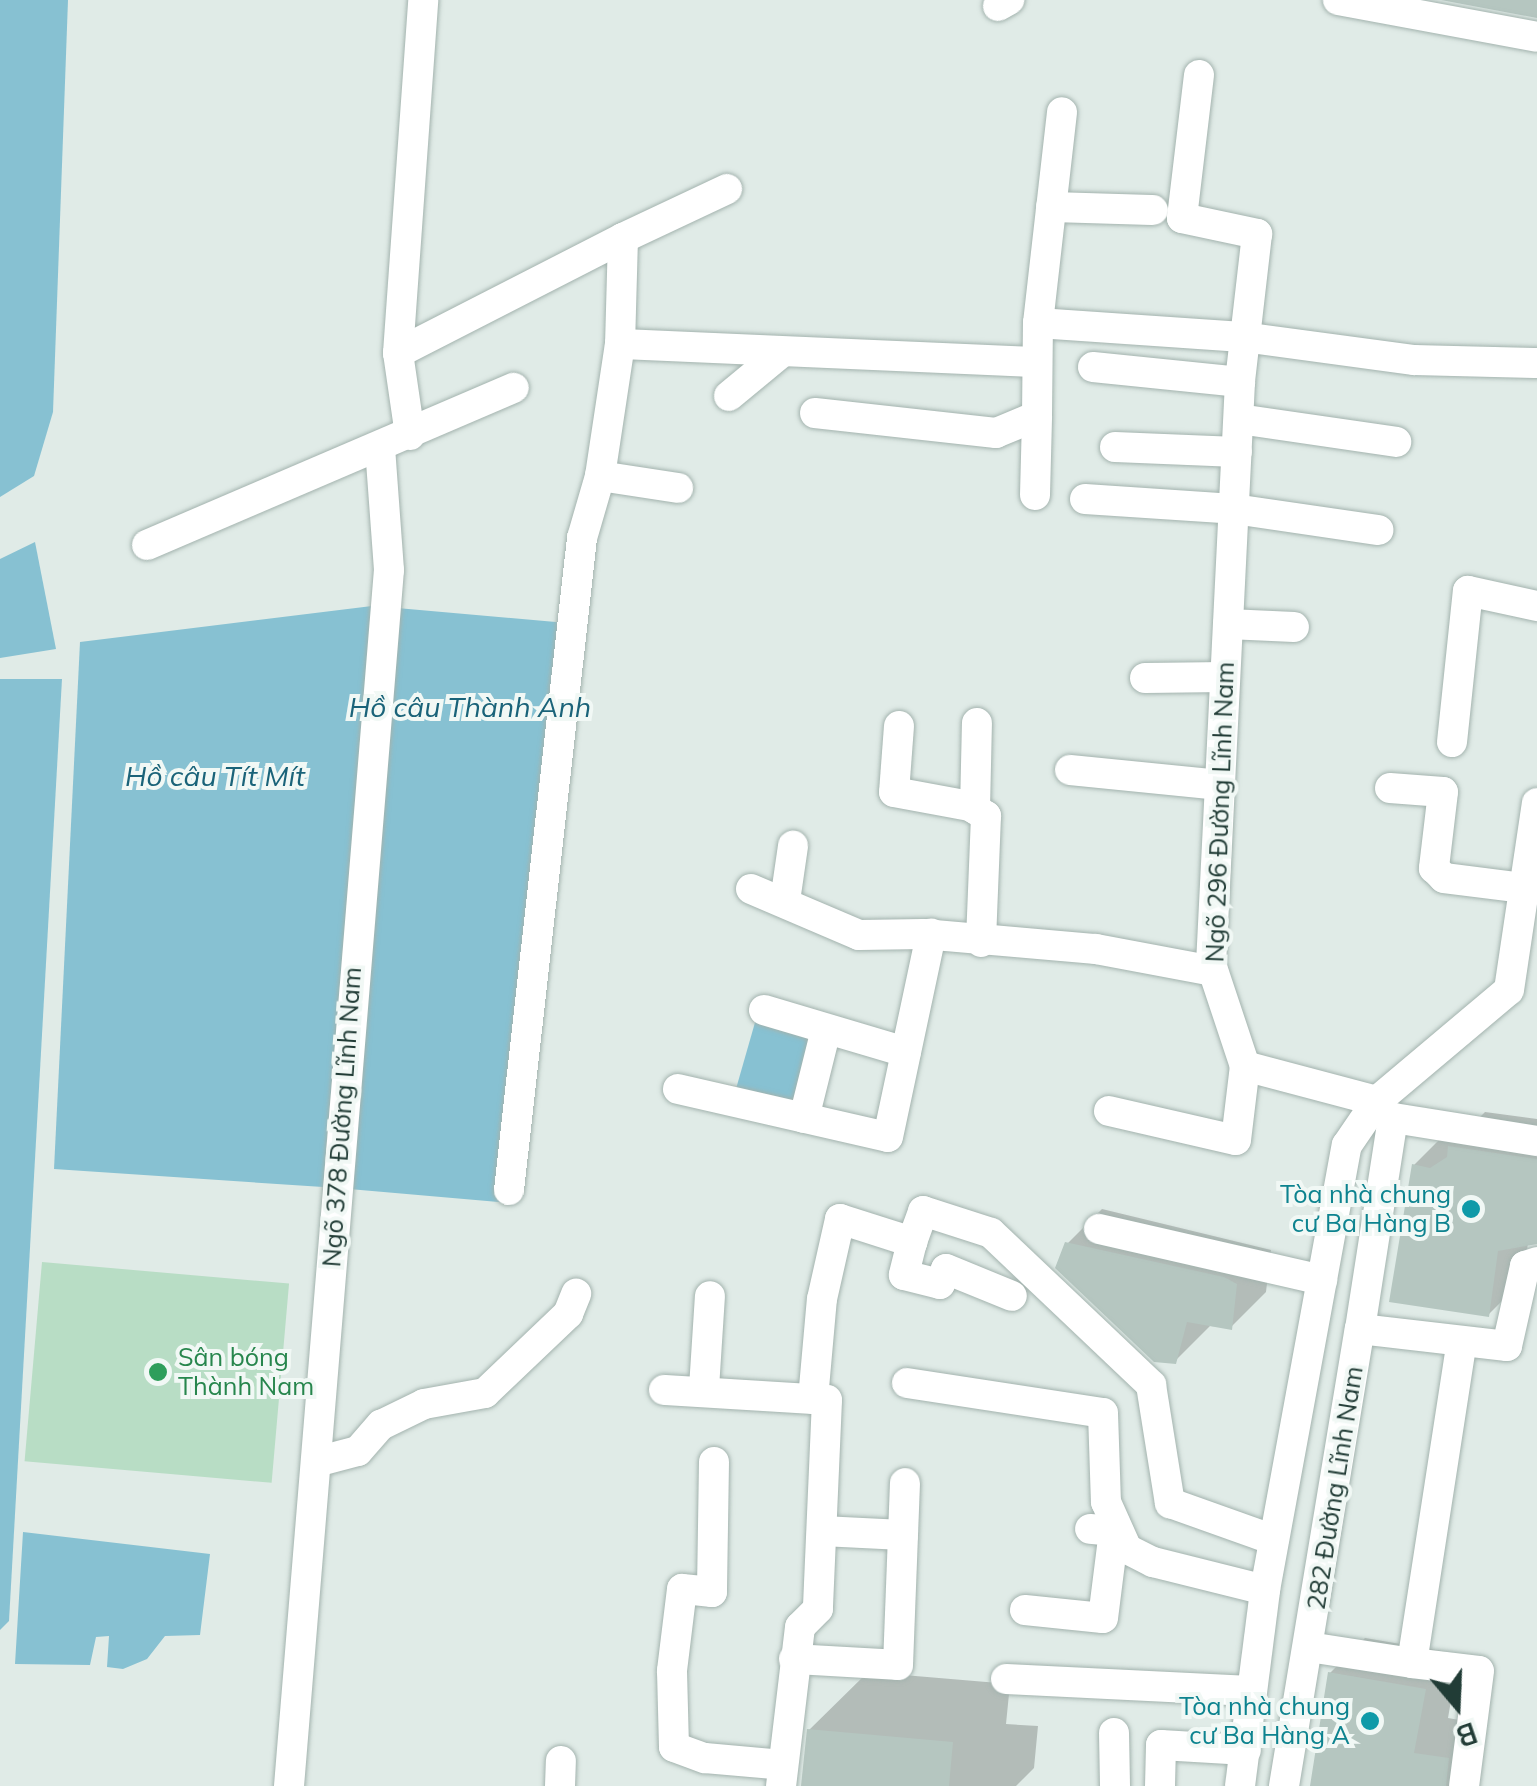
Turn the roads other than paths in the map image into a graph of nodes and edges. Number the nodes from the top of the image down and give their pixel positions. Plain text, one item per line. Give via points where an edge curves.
1 (423, 0) edge
2 (1338, 0) edge
3 (1537, 37) edge
4 (1200, 75) dead end
5 (1062, 112) dead end
6 (726, 189) dead end
7 (1051, 206) junction
8 (1153, 210) dead end
9 (622, 238) junction
10 (1038, 323) junction
11 (1244, 337) junction
12 (620, 344) junction
13 (398, 353) junction
14 (781, 353) junction
15 (1036, 362) junction
16 (1537, 363) edge
17 (1094, 372) dead end
18 (1228, 381) junction
19 (514, 388) dead end
20 (728, 396) dead end
21 (815, 413) dead end
22 (1037, 416) junction
23 (1239, 419) junction
24 (410, 435) junction
25 (1396, 442) dead end
26 (1115, 447) dead end
27 (380, 448) junction
28 (1236, 452) junction
29 (600, 476) junction
30 (678, 488) dead end
31 (1034, 495) dead end
32 (1085, 499) dead end
33 (1234, 509) junction
34 (1378, 530) dead end
35 (148, 545) dead end
36 (1537, 606) edge
37 (1228, 624) junction
38 (1294, 627) dead end
39 (1226, 677) junction
40 (1145, 678) dead end
41 (978, 723) dead end
42 (899, 726) dead end
43 (1452, 742) dead end
44 (1070, 770) dead end
45 (1220, 785) junction
46 (1390, 788) dead end
47 (1537, 803) edge
48 (974, 809) junction
49 (793, 846) dead end
50 (1524, 888) junction
51 (751, 889) dead end
52 (785, 901) junction
53 (931, 934) junction
54 (981, 942) junction
55 (1212, 971) junction
56 (1523, 987) edge
57 (764, 1010) dead end
58 (826, 1030) junction
59 (906, 1052) junction
60 (1245, 1066) junction
61 (678, 1089) dead end
62 (1377, 1101) junction
63 (1110, 1111) dead end
64 (804, 1118) junction
65 (1537, 1141) edge
66 (509, 1190) dead end
67 (1098, 1229) dead end
68 (912, 1242) junction
69 (1537, 1262) edge
70 (1322, 1280) junction
71 (576, 1294) dead end
72 (710, 1296) dead end
73 (1012, 1296) dead end
74 (1360, 1329) junction
75 (1461, 1345) junction
76 (907, 1383) dead end
77 (704, 1388) junction
78 (664, 1390) dead end
79 (814, 1399) junction
80 (316, 1462) junction
81 (714, 1462) dead end
82 (905, 1483) dead end
83 (822, 1530) junction
84 (1102, 1530) junction
85 (903, 1535) junction
86 (1274, 1540) junction
87 (1265, 1590) junction
88 (1024, 1610) dead end
89 (1309, 1647) junction
90 (794, 1659) junction
91 (1412, 1663) junction
92 (1006, 1679) dead end
93 (1251, 1691) junction
94 (1114, 1733) dead end
95 (1246, 1750) junction
96 (782, 1776) edge
97 (290, 1786) edge
98 (1115, 1786) edge
99 (1160, 1786) edge
100 (1240, 1786) edge
101 (1284, 1786) edge
102 (1464, 1786) edge

1 - 13 street
2 - 3 street
4 - 11 street, Ngõ 296 Đường Lĩnh Nam via 1182,218 1257,234
5 - 7 street
6 - 9 street
7 - 8 street
7 - 10 street
9 - 12 street
9 - 13 street
10 - 11 street
10 - 15 street
11 - 16 street via 1414,360
11 - 18 street, Ngõ 296 Đường Lĩnh Nam
12 - 14 street
12 - 29 street
13 - 24 street
14 - 15 street
14 - 20 street
15 - 22 street
17 - 18 street
18 - 23 street, Ngõ 296 Đường Lĩnh Nam
19 - 24 street
21 - 22 street via 996,433
22 - 31 street
23 - 25 street
23 - 28 street, Ngõ 296 Đường Lĩnh Nam
24 - 27 street
26 - 28 street
27 - 35 street
27 - 80 street, Ngõ 378 Đường Lĩnh Nam via 389,570
28 - 33 street, Ngõ 296 Đường Lĩnh Nam
29 - 30 street
29 - 66 street via 582,538
32 - 33 street
33 - 34 street
33 - 37 street, Ngõ 296 Đường Lĩnh Nam
36 - 43 street via 1468,591
37 - 38 street
37 - 39 street, Ngõ 296 Đường Lĩnh Nam
39 - 40 street
39 - 45 street, Ngõ 296 Đường Lĩnh Nam
41 - 48 street
42 - 48 street via 894,792
44 - 45 street
45 - 55 street, Ngõ 296 Đường Lĩnh Nam
46 - 50 street via 1443,792 1434,868 1444,878
47 - 50 street
48 - 54 street via 986,816
49 - 52 street
50 - 56 street
51 - 52 street
52 - 53 street via 859,936
53 - 54 street
53 - 59 street
54 - 55 street via 1096,949
55 - 60 street, Ngõ 296 Đường Lĩnh Nam
56 - 62 street
57 - 58 street
58 - 59 street
58 - 64 street
59 - 64 street via 888,1136
60 - 62 street
60 - 63 street via 1236,1140
61 - 64 street
62 - 70 street via 1347,1145
65 - 74 street, 282 Đường Lĩnh Nam via 1394,1118
67 - 70 street
68 - 73 street via 904,1275 940,1284 946,1269
68 - 79 street via 840,1220 822,1299
68 - 86 street via 923,1211 991,1233 1150,1384 1170,1502
69 - 75 street via 1525,1266 1507,1346
70 - 86 street
71 - 80 street via 568,1314 485,1393 424,1404 381,1424 358,1451
72 - 77 street
74 - 75 street
74 - 89 street, 282 Đường Lĩnh Nam
75 - 91 street
76 - 84 street via 1103,1413
77 - 78 street
77 - 79 street
79 - 83 street via 827,1400
80 - 97 street, Ngõ 378 Đường Lĩnh Nam
81 - 96 street via 712,1592 682,1589 672,1671 674,1747
82 - 85 street
83 - 85 street
83 - 90 street via 818,1609 800,1627
84 - 87 street via 1153,1562
84 - 88 street via 1103,1618
85 - 90 street via 898,1665
86 - 87 street
87 - 93 street
89 - 91 street
89 - 101 street, 282 Đường Lĩnh Nam
90 - 96 street
91 - 102 street via 1479,1671
92 - 93 street
93 - 95 street
94 - 98 street
95 - 99 street via 1161,1745
95 - 100 street

